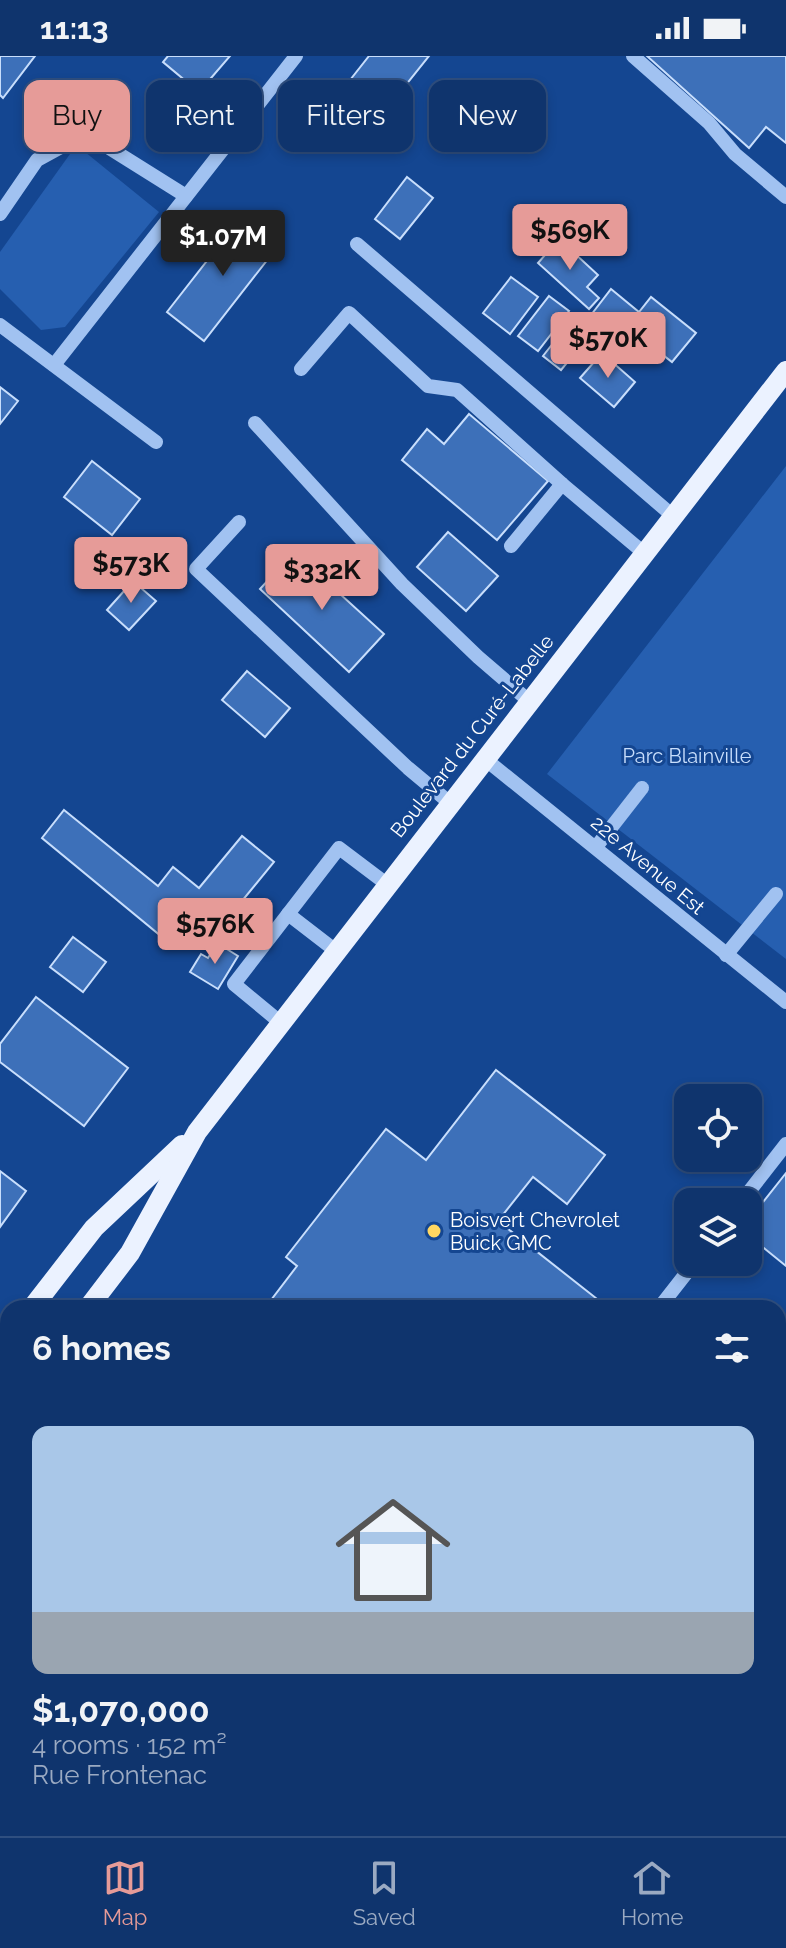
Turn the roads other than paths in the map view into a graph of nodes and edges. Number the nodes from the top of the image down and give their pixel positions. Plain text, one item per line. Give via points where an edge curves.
1 (296, 56) edge
2 (633, 56) edge
3 (186, 196) junction
4 (786, 197) edge
5 (0, 214) edge
6 (357, 244) dead end
7 (0, 325) edge
8 (54, 365) junction
9 (301, 369) dead end
10 (786, 371) edge
11 (255, 423) dead end
12 (156, 442) dead end
13 (562, 484) junction
14 (673, 516) junction
15 (239, 522) dead end
16 (511, 546) dead end
17 (644, 553) junction
18 (529, 701) junction
19 (485, 759) junction
20 (642, 788) dead end
21 (450, 803) junction
22 (596, 847) junction
23 (388, 885) junction
24 (776, 894) dead end
25 (288, 914) junction
26 (336, 951) junction
27 (726, 955) junction
28 (786, 1002) edge
29 (281, 1023) junction
30 (197, 1132) junction
31 (786, 1144) edge
32 (752, 1188) edge
33 (684, 1276) edge
34 (38, 1300) edge
35 (94, 1300) edge
36 (665, 1300) edge

1 - 3 street
2 - 4 street
3 - 5 street via 103,144 79,137 37,160
3 - 8 street
6 - 14 street
7 - 8 street
8 - 12 street
9 - 13 street via 349,313 428,386 457,390
10 - 14 main road, Boulevard du Curé-Labelle
11 - 18 street via 402,584
13 - 16 street
13 - 17 street
14 - 17 main road, Boulevard du Curé-Labelle
15 - 21 street via 196,569
17 - 18 main road, Boulevard du Curé-Labelle
18 - 19 main road, Boulevard du Curé-Labelle
19 - 21 main road, Boulevard du Curé-Labelle
19 - 22 street, 22e Avenue Est
20 - 22 street
21 - 23 main road, Boulevard du Curé-Labelle
22 - 27 street, 22e Avenue Est
23 - 25 street via 339,848
23 - 26 main road, Boulevard du Curé-Labelle
24 - 27 street
25 - 26 street
25 - 29 street via 234,984
26 - 29 main road, Boulevard du Curé-Labelle
27 - 28 street, 22e Avenue Est
29 - 30 main road, Boulevard du Curé-Labelle
30 - 34 main road, Boulevard du Curé-Labelle via 94,1228
30 - 35 main road, Boulevard du Curé-Labelle via 130,1253
31 - 32 street
33 - 36 street

